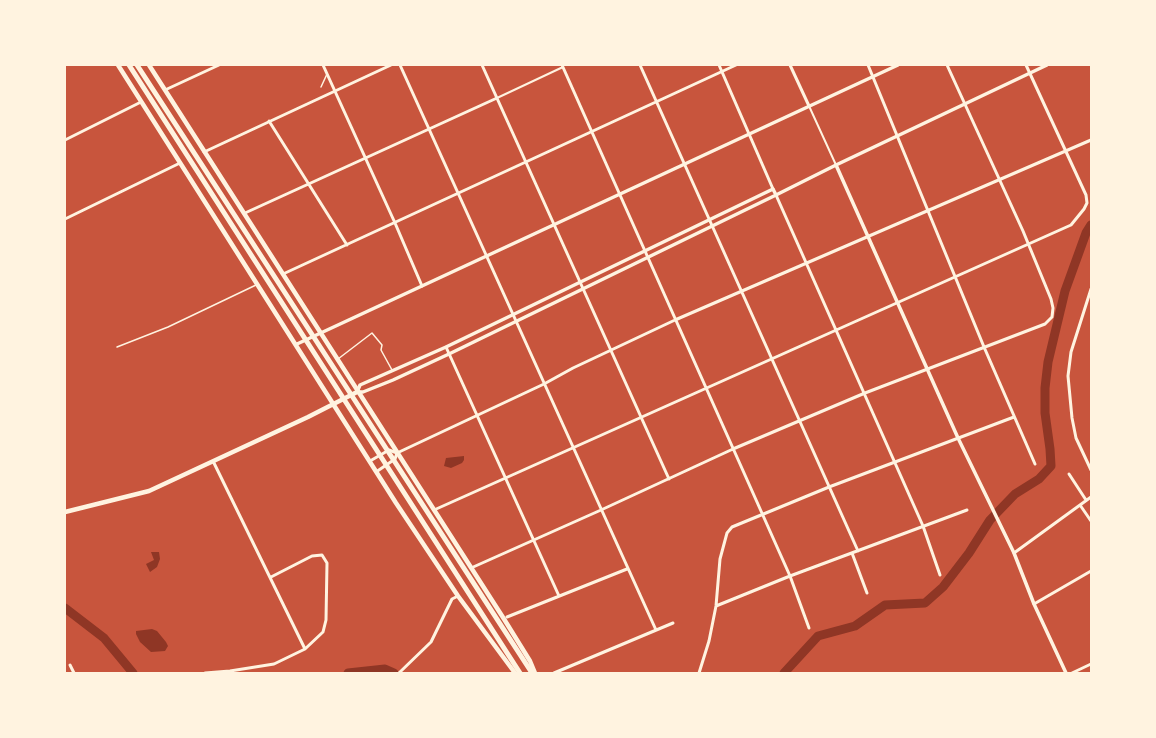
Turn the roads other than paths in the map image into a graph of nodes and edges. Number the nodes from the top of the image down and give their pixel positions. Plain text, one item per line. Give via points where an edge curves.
1 (118, 65) edge
2 (129, 65) edge
3 (137, 65) edge
4 (149, 65) edge
5 (219, 65) edge
6 (323, 65) edge
7 (391, 65) edge
8 (400, 65) edge
9 (482, 65) edge
10 (640, 65) edge
11 (719, 65) edge
12 (736, 65) edge
13 (790, 65) edge
14 (868, 65) edge
15 (898, 65) edge
16 (947, 65) edge
17 (1026, 65) edge
18 (1048, 65) edge
19 (564, 66) edge
20 (722, 72) junction
21 (1030, 73) junction
22 (327, 74) junction
23 (873, 77) junction
24 (322, 87) dead end
25 (165, 90) junction
26 (335, 90) junction
27 (497, 98) junction
28 (141, 102) junction
29 (657, 102) junction
30 (964, 104) junction
31 (809, 106) junction
32 (269, 121) junction
33 (430, 128) junction
34 (592, 132) junction
35 (749, 134) junction
36 (897, 136) junction
37 (65, 140) edge
38 (1091, 140) edge
39 (1067, 151) junction
40 (204, 152) junction
41 (365, 157) junction
42 (526, 162) junction
43 (180, 163) junction
44 (685, 164) junction
45 (836, 165) junction
46 (998, 179) junction
47 (308, 184) junction
48 (773, 188) junction
49 (458, 193) junction
50 (619, 195) junction
51 (776, 195) junction
52 (928, 210) junction
53 (245, 213) junction
54 (65, 219) edge
55 (710, 219) junction
56 (395, 223) junction
57 (554, 224) junction
58 (713, 225) junction
59 (866, 237) junction
60 (1028, 244) junction
61 (346, 245) junction
62 (644, 251) junction
63 (487, 256) junction
64 (647, 257) junction
65 (807, 263) junction
66 (283, 274) junction
67 (956, 276) junction
68 (579, 282) junction
69 (258, 284) junction
70 (422, 286) junction
71 (582, 289) junction
72 (1091, 289) edge
73 (741, 291) junction
74 (896, 302) junction
75 (513, 315) junction
76 (675, 320) junction
77 (516, 322) junction
78 (837, 330) junction
79 (320, 333) junction
80 (297, 344) junction
81 (117, 347) dead end
82 (446, 347) junction
83 (984, 347) junction
84 (610, 350) junction
85 (449, 354) junction
86 (772, 359) junction
87 (337, 360) junction
88 (392, 370) junction
89 (927, 370) junction
90 (544, 384) junction
91 (706, 388) junction
92 (357, 392) junction
93 (865, 393) junction
94 (334, 404) junction
95 (478, 414) junction
96 (1014, 416) junction
97 (641, 417) junction
98 (799, 420) junction
99 (958, 438) junction
100 (573, 448) junction
101 (733, 449) junction
102 (397, 453) junction
103 (213, 461) junction
104 (370, 461) junction
105 (895, 461) junction
106 (1035, 464) dead end
107 (1091, 470) edge
108 (376, 472) junction
109 (1069, 474) dead end
110 (506, 478) junction
111 (669, 479) junction
112 (829, 486) junction
113 (1091, 497) edge
114 (1086, 500) junction
115 (1080, 505) junction
116 (434, 510) junction
117 (601, 510) junction
118 (967, 510) dead end
119 (65, 512) edge
120 (762, 514) junction
121 (1091, 522) edge
122 (923, 526) junction
123 (534, 539) junction
124 (858, 551) junction
125 (1014, 552) junction
126 (852, 554) junction
127 (471, 568) junction
128 (627, 569) junction
129 (1091, 572) edge
130 (940, 575) dead end
131 (790, 576) junction
132 (271, 577) junction
133 (867, 593) dead end
134 (458, 596) junction
135 (559, 596) junction
136 (1034, 604) junction
137 (716, 606) junction
138 (507, 617) dead end
139 (673, 623) dead end
140 (809, 628) dead end
141 (656, 630) junction
142 (305, 649) junction
143 (1091, 664) edge
144 (70, 665) dead end
145 (517, 671) edge
146 (400, 672) edge
147 (74, 673) edge
148 (205, 673) edge
149 (532, 673) edge
150 (535, 673) edge
151 (554, 673) edge
152 (699, 673) edge
153 (1066, 673) edge
154 (1072, 673) edge

1 - 28 main road
2 - 145 highway
3 - 149 highway
4 - 25 main road
5 - 25 street
6 - 22 street
7 - 26 street
8 - 33 street
9 - 27 street
10 - 29 street
11 - 20 street
12 - 20 street
13 - 31 street
14 - 23 street
15 - 23 street
16 - 30 street
17 - 21 street
18 - 21 street
19 - 27 street
19 - 34 street
20 - 29 street
20 - 35 street
21 - 30 street
21 - 39 street
22 - 24 lane
22 - 26 street
23 - 31 street
23 - 36 street
25 - 40 main road
26 - 32 street
26 - 41 street
27 - 33 street
27 - 42 street
28 - 37 street
28 - 43 main road
29 - 34 street
29 - 44 street
30 - 36 street
30 - 46 street
31 - 35 street
31 - 45 street
32 - 40 street
32 - 47 street
33 - 41 street
33 - 49 street
34 - 42 street
34 - 50 street
35 - 44 street
35 - 48 street
36 - 45 street
36 - 52 street
38 - 39 street
39 - 46 street
39 - 60 street via 1087,199 1084,209 1070,226
40 - 53 main road
41 - 47 street
41 - 56 street
42 - 49 street
42 - 57 street
43 - 54 street
43 - 69 main road
44 - 50 street
44 - 55 street
45 - 51 street
45 - 59 street
46 - 52 street
46 - 60 street
47 - 53 street
47 - 61 street
48 - 51 street
48 - 55 street
49 - 56 street
49 - 63 street
50 - 57 street
50 - 62 street
51 - 58 street
51 - 65 street
52 - 59 street
52 - 67 street
53 - 66 main road
55 - 58 street
55 - 62 street
56 - 61 street
56 - 70 street
57 - 63 street
57 - 68 street
58 - 64 street
58 - 73 street
59 - 65 street
59 - 74 street
60 - 67 street
60 - 83 street via 1051,299 1052,317 1045,324
61 - 66 street
62 - 64 street
62 - 68 street
63 - 70 street
63 - 75 street
64 - 71 street
64 - 76 street
65 - 73 street
65 - 78 street
66 - 79 main road
67 - 74 street
67 - 83 street
68 - 71 street
68 - 75 street
69 - 80 main road
69 - 81 lane via 168,327
70 - 79 street
71 - 77 street
71 - 84 street
72 - 107 street via 1071,352 1068,376 1076,438
73 - 76 street
73 - 86 street
74 - 78 street
74 - 89 street
75 - 77 street
75 - 82 street
76 - 84 street
76 - 91 street
77 - 85 street
77 - 90 street
78 - 86 street
78 - 93 street
79 - 80 street
79 - 87 main road
80 - 94 main road
82 - 85 street
82 - 88 street
83 - 89 street
83 - 96 street
84 - 90 street
84 - 97 street
85 - 92 street via 363,392
85 - 95 street
86 - 91 street
86 - 98 street
87 - 88 lane via 372,334 382,345 381,350
87 - 92 main road
88 - 92 street via 360,385
89 - 93 street
89 - 99 street
90 - 95 street
90 - 100 street
91 - 97 street
91 - 101 street
92 - 94 main road
92 - 102 main road
93 - 98 street
93 - 105 street
94 - 103 main road
94 - 104 main road
95 - 102 street
95 - 110 street
96 - 99 street
96 - 106 street
97 - 100 street
97 - 111 street
98 - 101 street
98 - 112 street
99 - 105 street
99 - 125 street
100 - 110 street
100 - 117 street
101 - 111 street
101 - 120 street
102 - 104 street via 389,450
102 - 108 street via 395,459
102 - 116 main road
103 - 119 main road via 149,491
103 - 132 street
104 - 108 main road
105 - 112 street
105 - 122 street
108 - 134 main road
109 - 114 street
110 - 116 street
110 - 123 street
111 - 117 street
112 - 120 street
112 - 124 street
113 - 114 street
114 - 115 street
115 - 121 street
115 - 125 street
116 - 127 main road
117 - 123 street
117 - 128 street
118 - 122 street
120 - 131 street
120 - 137 street via 732,526 727,533 720,559
122 - 124 street
122 - 130 street
123 - 127 street
123 - 135 street
124 - 126 street
125 - 136 street
126 - 131 street
126 - 133 street
127 - 150 main road
128 - 135 street
128 - 141 street
129 - 136 street
131 - 137 street
131 - 140 street
132 - 142 street
132 - 142 street via 312,556 322,555 327,563 326,620 323,632
134 - 145 main road
134 - 146 street via 452,599 431,642
135 - 138 street
136 - 153 street
137 - 152 street
139 - 141 street
141 - 151 street
142 - 148 street via 274,664
143 - 154 street
144 - 147 street

